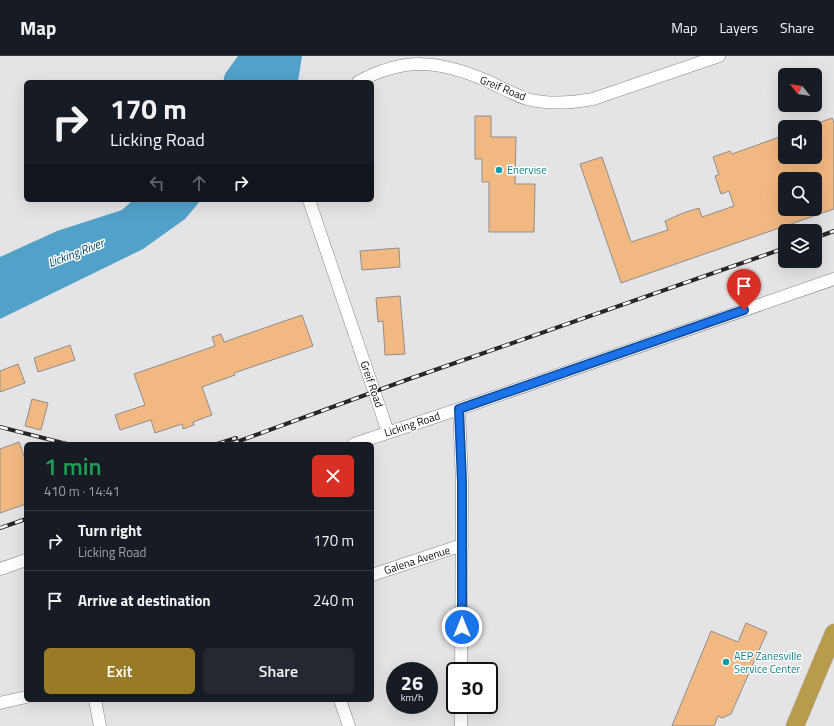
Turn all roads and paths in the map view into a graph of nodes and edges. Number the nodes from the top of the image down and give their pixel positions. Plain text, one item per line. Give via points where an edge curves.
1 (719, 56) edge
2 (361, 80) edge
3 (310, 202) edge
4 (834, 279) edge
5 (459, 409) junction
6 (388, 432) junction
7 (360, 442) edge
8 (462, 545) junction
9 (24, 561) edge
10 (0, 568) edge
11 (374, 575) edge
12 (834, 633) edge
13 (462, 662) edge
14 (24, 697) edge
15 (95, 702) edge
16 (341, 702) edge
17 (0, 703) edge
18 (461, 714) edge
19 (100, 726) edge
20 (349, 726) edge
21 (461, 726) edge
22 (795, 726) edge

1 - 2 street, Greif Road via 593,99 571,103 527,99 461,70 441,65 399,65 375,72
3 - 6 street, Greif Road
4 - 5 street, Licking Road
5 - 6 street, Licking Road
5 - 8 street
6 - 7 street, Licking Road
8 - 11 street, Galena Avenue
8 - 13 street
9 - 10 street
12 - 22 highway
14 - 17 street
15 - 19 street
16 - 20 street
18 - 21 street

